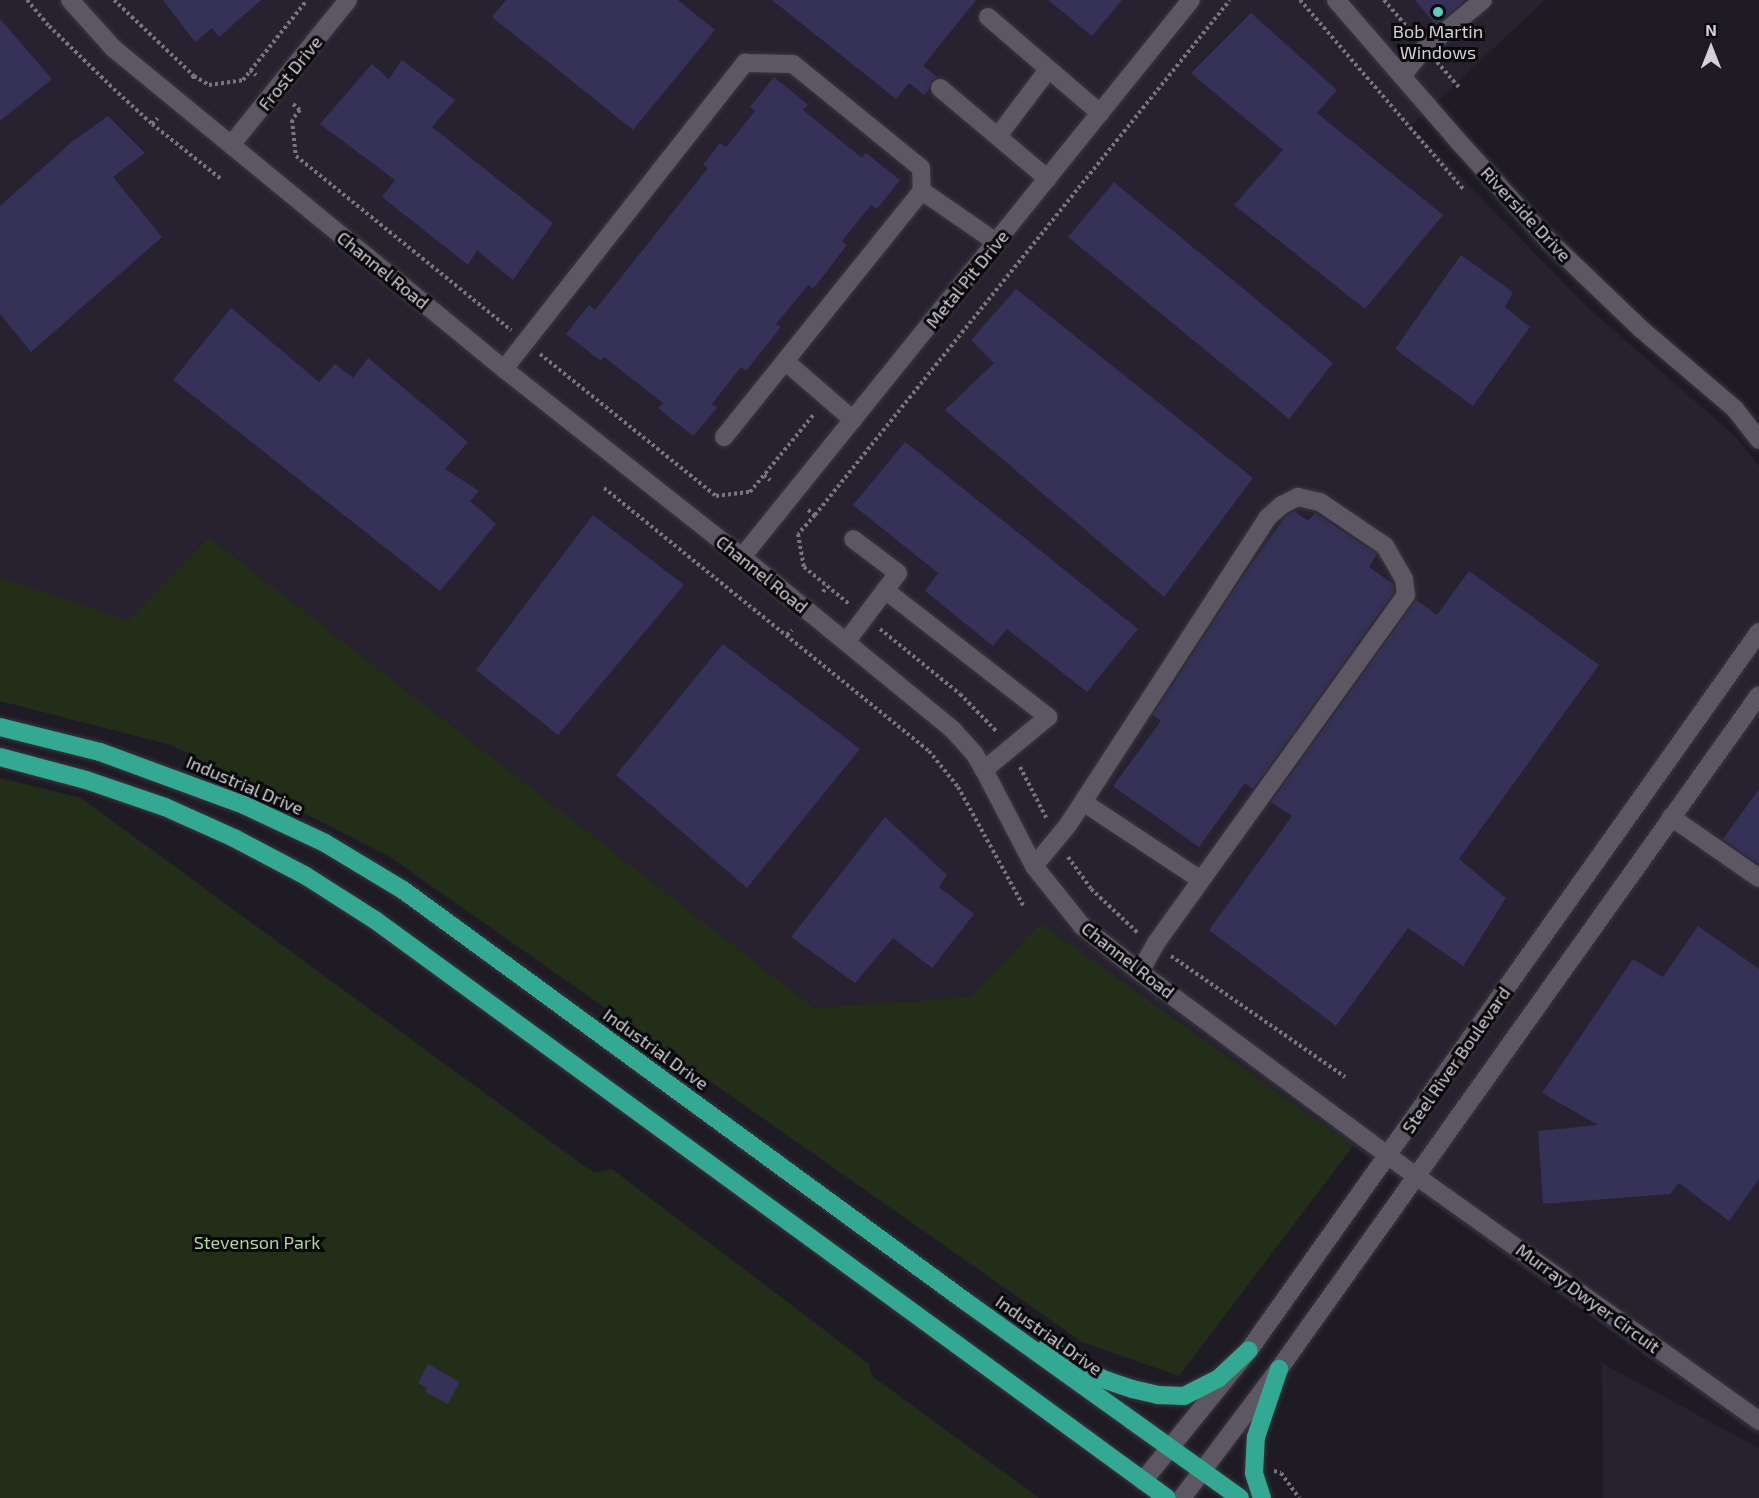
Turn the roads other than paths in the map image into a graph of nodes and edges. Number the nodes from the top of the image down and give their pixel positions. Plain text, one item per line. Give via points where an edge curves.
1 (70, 0) edge
2 (348, 0) edge
3 (1191, 0) edge
4 (1336, 0) edge
5 (1483, 0) edge
6 (988, 17) dead end
7 (1048, 70) junction
8 (1402, 76) junction
9 (940, 88) dead end
10 (1100, 113) junction
11 (998, 136) junction
12 (231, 145) junction
13 (1048, 179) junction
14 (922, 191) junction
15 (996, 242) junction
16 (785, 361) junction
17 (504, 369) junction
18 (1735, 409) junction
19 (853, 420) junction
20 (1759, 420) edge
21 (724, 437) dead end
22 (1759, 440) edge
23 (854, 539) dead end
24 (742, 557) junction
25 (885, 590) junction
26 (1759, 632) edge
27 (846, 642) junction
28 (1759, 694) edge
29 (0, 727) edge
30 (0, 758) edge
31 (984, 770) junction
32 (1083, 802) junction
33 (1671, 818) junction
34 (1034, 866) junction
35 (1759, 878) edge
36 (1201, 880) junction
37 (1140, 972) junction
38 (1389, 1155) junction
39 (1416, 1176) junction
40 (965, 1301) junction
41 (1249, 1350) junction
42 (1279, 1369) junction
43 (1759, 1421) edge
44 (1170, 1447) junction
45 (1203, 1471) junction
46 (1143, 1481) junction
47 (1167, 1498) edge
48 (1182, 1498) edge
49 (1240, 1498) edge
50 (1262, 1498) edge

1 - 12 street, Channel Road via 113,48
2 - 12 street, Frost Drive
3 - 10 street, Metal Pit Drive
4 - 8 street, Riverside Drive
5 - 8 street via 1424,50
6 - 7 street
7 - 10 street
7 - 11 street
8 - 18 street, Riverside Drive via 1550,241 1641,329
9 - 11 street
10 - 13 street, Metal Pit Drive
11 - 13 street
12 - 17 street, Channel Road
13 - 15 street, Metal Pit Drive
14 - 15 street
14 - 16 street
14 - 17 street via 921,168 794,64 745,63
15 - 19 street, Metal Pit Drive
16 - 19 street
16 - 21 street
17 - 24 street, Channel Road
18 - 20 street, Riverside Drive
18 - 22 street, Riverside Drive
19 - 24 street, Metal Pit Drive
23 - 25 street via 898,573
24 - 27 street, Channel Road
25 - 27 street
25 - 31 street via 1048,717
26 - 38 street, Steel River Boulevard
27 - 31 street, Channel Road via 953,730
28 - 33 street, Steel River Boulevard
29 - 40 highway, Industrial Drive via 100,752 173,777 325,843 422,904
30 - 46 highway via 86,780 165,807 306,876 366,914
31 - 34 street, Channel Road
32 - 34 street
32 - 36 street
32 - 36 street via 1267,518 1298,497 1320,502 1385,546 1404,579 1406,595
33 - 35 street
33 - 39 street, Steel River Boulevard
34 - 37 street, Channel Road via 1082,926
36 - 37 street
37 - 38 street, Channel Road
38 - 39 street, Channel Road
38 - 41 street, Steel River Boulevard
39 - 42 street, Steel River Boulevard
39 - 43 street, Murray Dwyer Circuit
40 - 41 highway via 1103,1379 1158,1395 1184,1396 1203,1389
40 - 44 highway, Industrial Drive
41 - 44 street, Steel River Boulevard
42 - 45 street, Steel River Boulevard
42 - 50 highway via 1256,1437 1254,1473
44 - 45 highway, Industrial Drive
44 - 46 street, Steel River Boulevard
45 - 48 street, Steel River Boulevard
45 - 49 highway, Industrial Drive
46 - 47 highway

